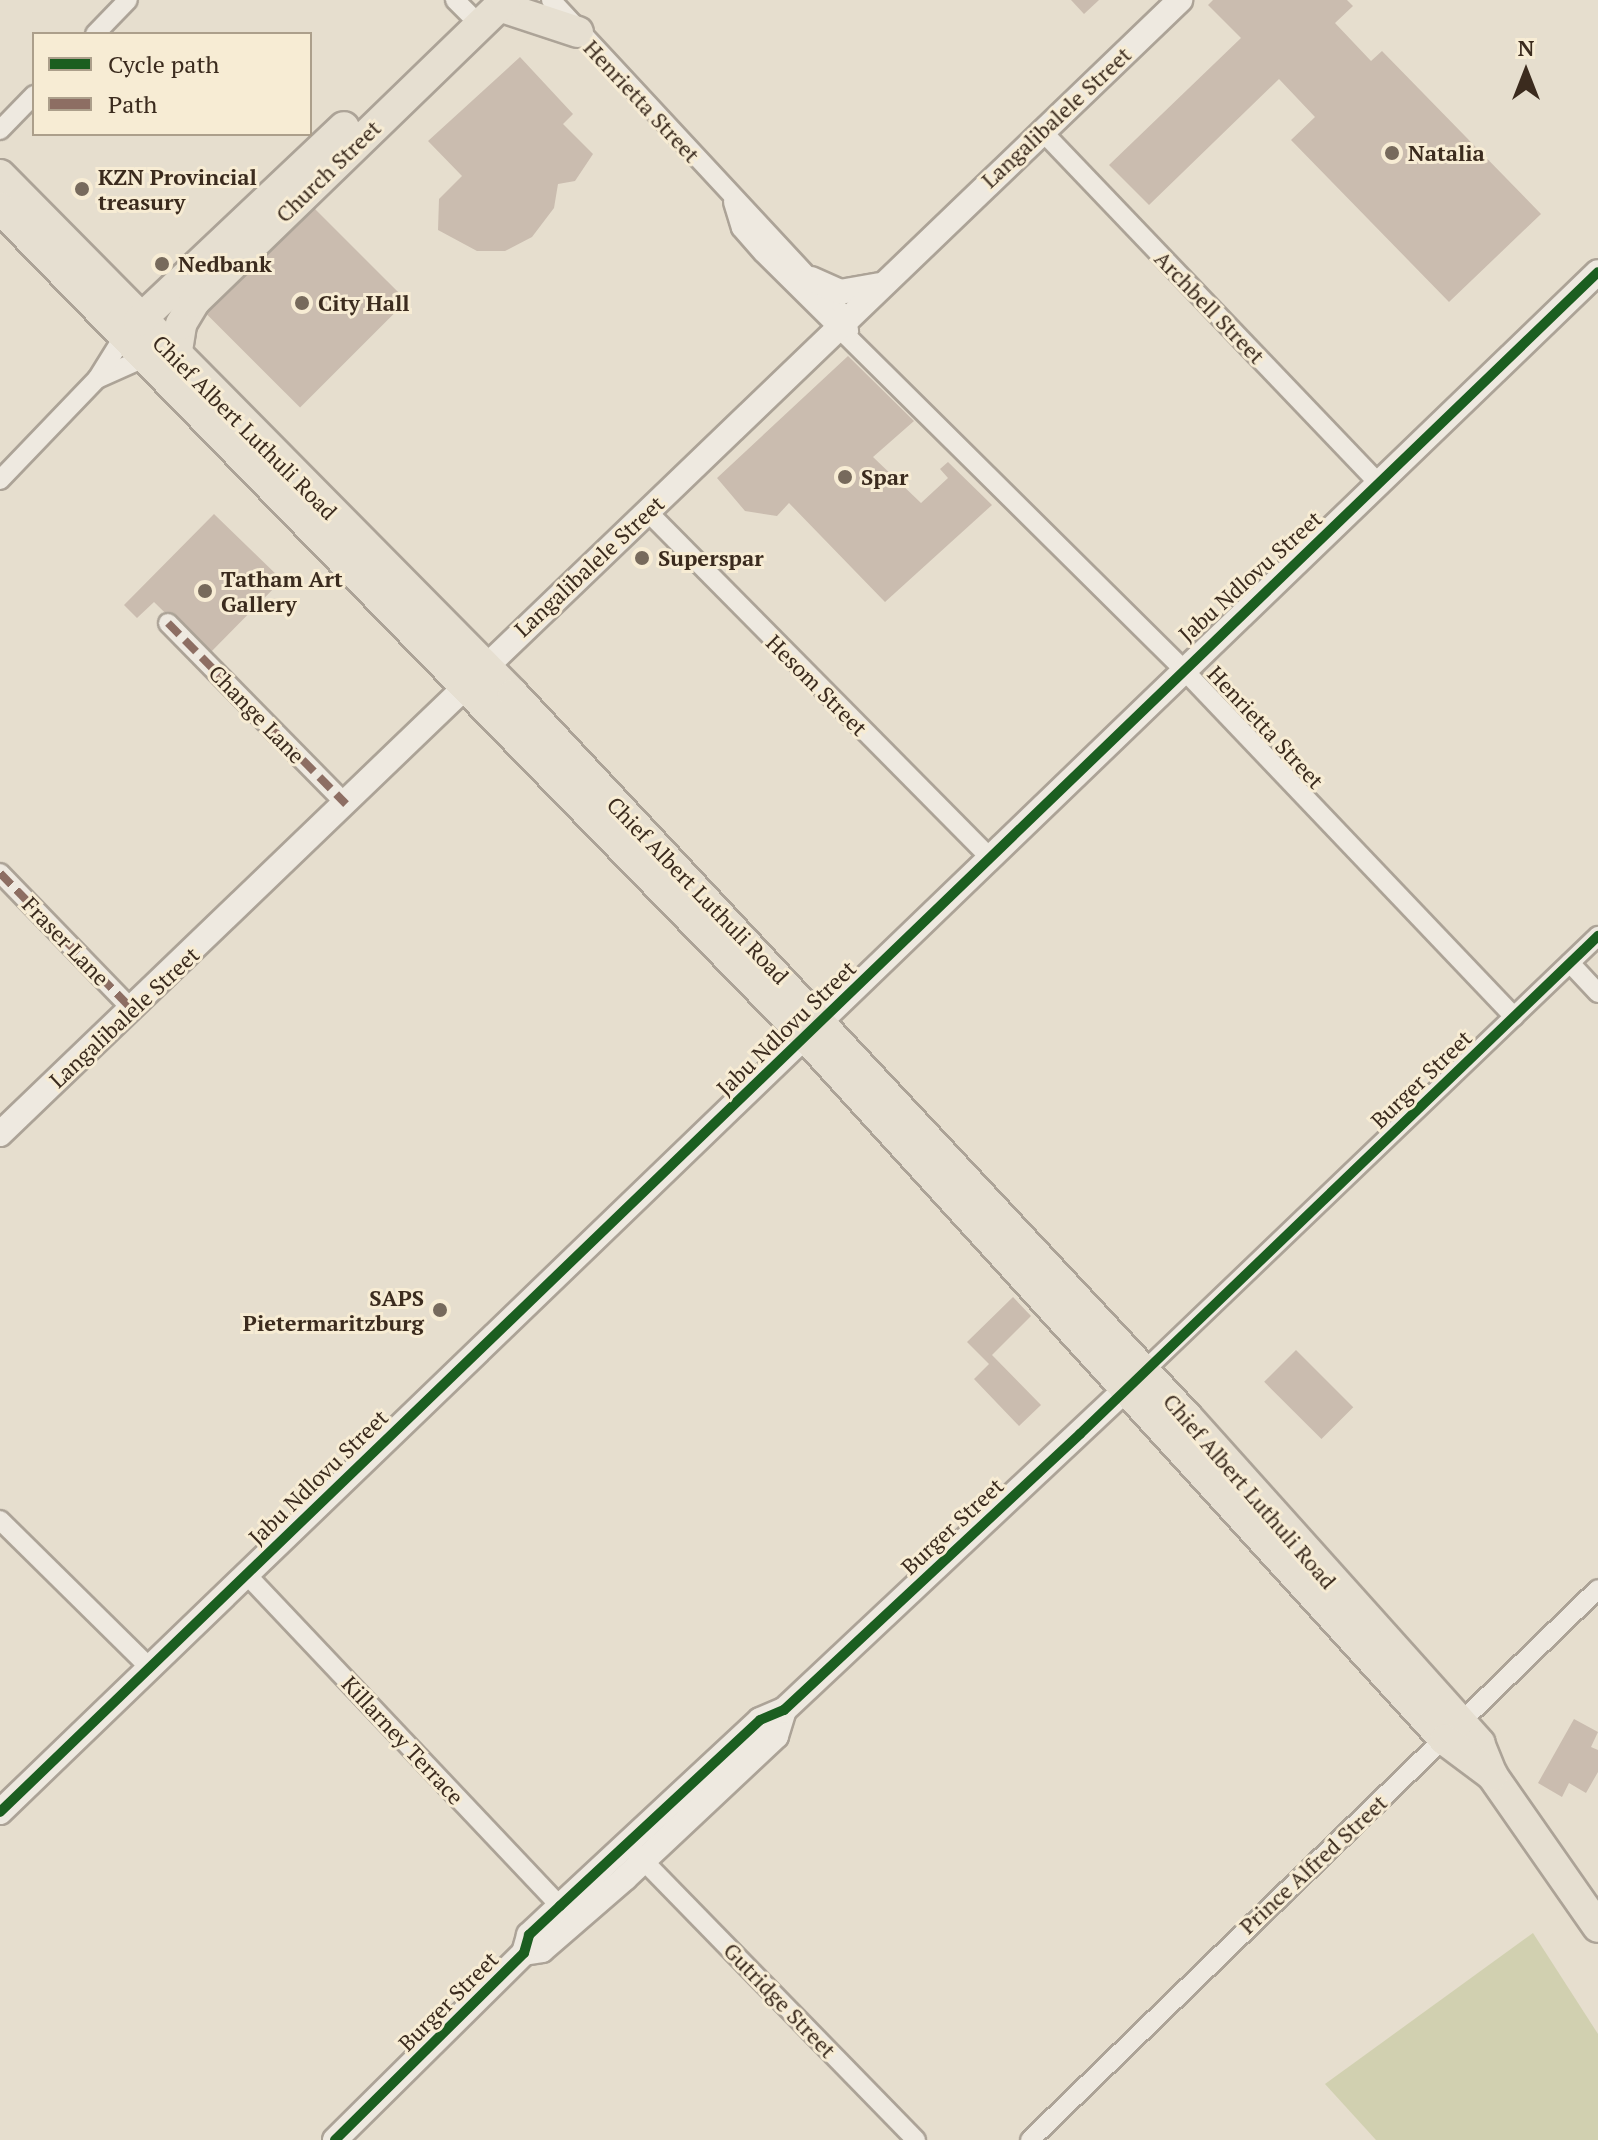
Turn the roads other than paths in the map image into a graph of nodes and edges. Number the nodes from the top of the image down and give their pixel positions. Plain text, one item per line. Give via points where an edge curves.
1 (128, 0) edge
2 (551, 0) edge
3 (1180, 0) edge
4 (481, 7) edge
5 (97, 32) edge
6 (578, 32) junction
7 (32, 97) edge
8 (0, 130) edge
9 (1041, 130) junction
10 (0, 175) edge
11 (733, 202) junction
12 (0, 208) edge
13 (1598, 272) edge
14 (811, 279) junction
15 (878, 285) junction
16 (843, 325) junction
17 (134, 340) junction
18 (176, 357) junction
19 (97, 379) junction
20 (0, 480) edge
21 (1379, 484) junction
22 (647, 511) junction
23 (168, 623) dead end
24 (1181, 667) junction
25 (473, 675) junction
26 (346, 804) junction
27 (989, 857) junction
28 (0, 873) edge
29 (1598, 936) edge
30 (1570, 963) junction
31 (1598, 993) edge
32 (131, 1008) junction
33 (1514, 1017) junction
34 (814, 1028) junction
35 (2, 1130) edge
36 (1136, 1379) junction
37 (0, 1520) edge
38 (247, 1575) junction
39 (1598, 1589) edge
40 (150, 1668) junction
41 (1454, 1732) junction
42 (0, 1812) edge
43 (635, 1852) junction
44 (566, 1915) junction
45 (1598, 1927) edge
46 (335, 2140) edge
47 (916, 2140) edge
48 (1030, 2140) edge

1 - 5 street
2 - 6 street, Henrietta Street
3 - 9 street, Langalibalele Street
4 - 6 main road
4 - 17 main road, Church Street
4 - 18 main road, Church Street via 194,302 181,324
6 - 11 street, Henrietta Street
7 - 8 street
9 - 15 street, Langalibalele Street
9 - 21 street, Archbell Street
10 - 17 main road, Chief Albert Luthuli Road
11 - 14 street, Henrietta Street
11 - 16 street, Henrietta Street via 741,228
12 - 17 main road, Chief Albert Luthuli Road
13 - 21 street, Jabu Ndlovu Street
14 - 15 street via 840,292
14 - 16 street, Henrietta Street
15 - 16 street, Langalibalele Street
16 - 22 street, Langalibalele Street
16 - 24 street, Henrietta Street
17 - 18 main road, Chief Albert Luthuli Road
17 - 19 street, Church Street
17 - 19 street, Church Street
17 - 25 main road, Chief Albert Luthuli Road
18 - 25 main road, Chief Albert Luthuli Road
19 - 20 street, Church Street
21 - 24 street, Jabu Ndlovu Street
22 - 25 street, Langalibalele Street
22 - 27 street, Hesom Street
23 - 26 street, Change Lane
24 - 27 street, Jabu Ndlovu Street
24 - 33 street, Henrietta Street
25 - 26 street, Langalibalele Street
25 - 34 main road, Chief Albert Luthuli Road
26 - 32 street, Langalibalele Street
27 - 34 street, Jabu Ndlovu Street
28 - 32 street, Fraser Lane
29 - 30 street, Burger Street
30 - 31 street
30 - 33 street, Burger Street
32 - 35 street, Langalibalele Street
33 - 36 street, Burger Street
34 - 36 main road, Chief Albert Luthuli Road
34 - 38 street, Jabu Ndlovu Street
36 - 41 main road, Chief Albert Luthuli Road
36 - 43 street, Burger Street via 784,1710 760,1720
37 - 40 street
38 - 40 street, Jabu Ndlovu Street
38 - 44 street, Killarney Terrace
39 - 41 street, Prince Alfred Street
40 - 42 street, Jabu Ndlovu Street
41 - 45 main road, Chief Albert Luthuli Road via 1492,1775
41 - 48 street, Prince Alfred Street
43 - 44 street, Burger Street
43 - 47 street, Gutridge Street
44 - 46 street, Burger Street via 527,1944

